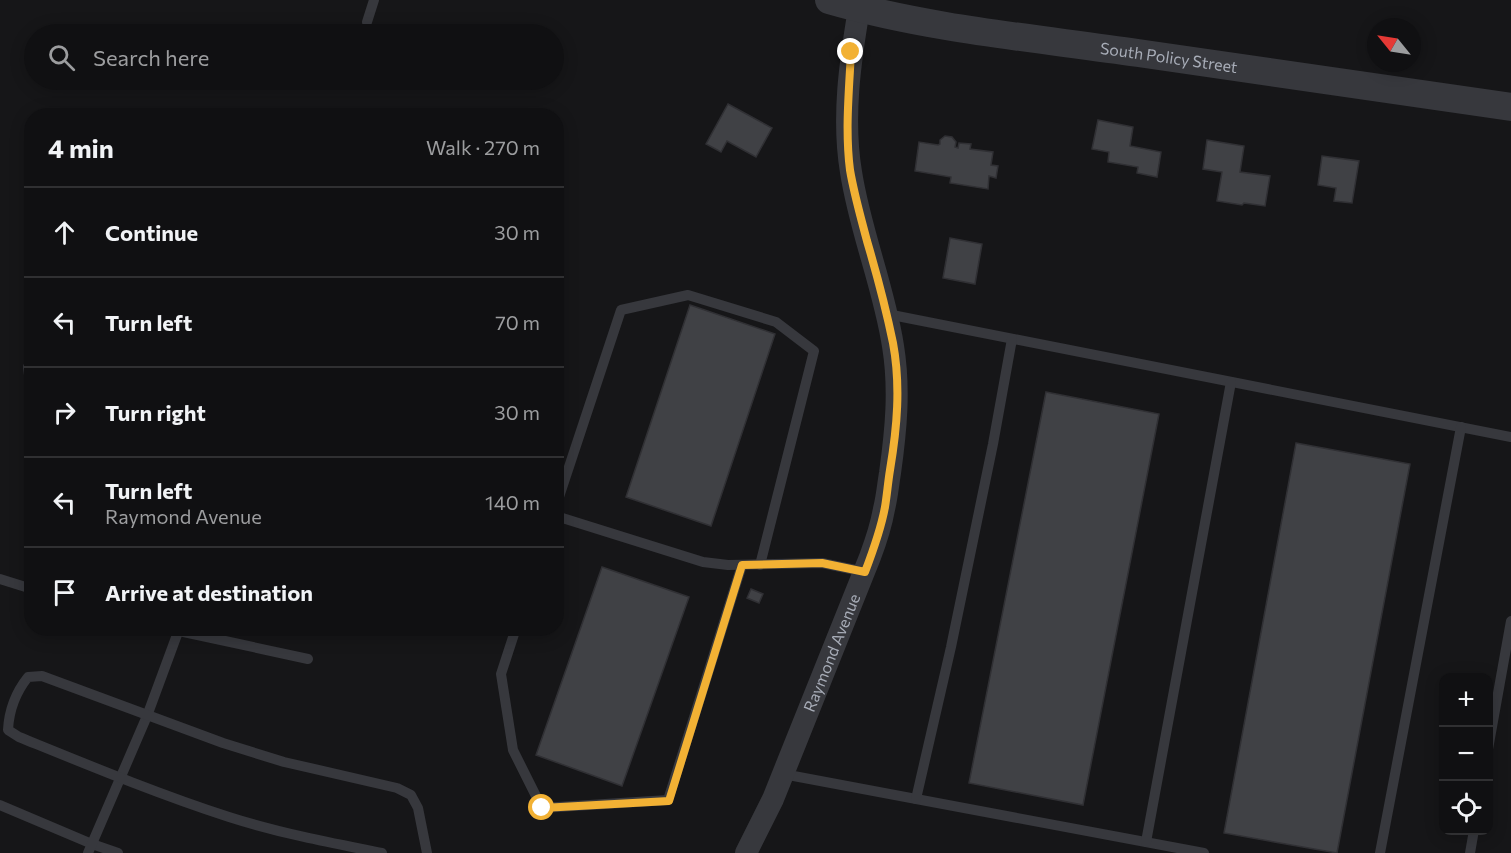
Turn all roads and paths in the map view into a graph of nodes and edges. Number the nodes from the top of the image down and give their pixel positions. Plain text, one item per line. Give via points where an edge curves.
1 (374, 0) edge
2 (829, 0) edge
3 (859, 9) junction
4 (366, 22) dead end
5 (1511, 107) edge
6 (886, 314) junction
7 (1012, 339) junction
8 (1231, 382) junction
9 (1461, 427) junction
10 (1511, 437) edge
11 (564, 482) edge
12 (564, 519) edge
13 (742, 565) junction
14 (760, 565) junction
15 (865, 572) junction
16 (0, 579) edge
17 (24, 586) edge
18 (1511, 621) edge
19 (177, 636) edge
20 (197, 636) edge
21 (513, 636) edge
22 (308, 659) dead end
23 (147, 716) junction
24 (1492, 727) edge
25 (783, 774) junction
26 (121, 779) junction
27 (773, 799) junction
28 (916, 799) junction
29 (0, 806) edge
30 (1473, 835) edge
31 (1146, 842) junction
32 (90, 848) edge
33 (118, 853) edge
34 (382, 853) edge
35 (427, 853) edge
36 (746, 853) edge
37 (756, 853) edge
38 (1204, 853) edge
39 (1380, 853) edge
40 (1470, 853) edge

1 - 4 lane
2 - 3 street, South Policy Street
3 - 5 street, South Policy Street via 996,33
3 - 6 street, Raymond Avenue via 851,52 848,144 856,200
6 - 7 lane
6 - 15 street, Raymond Avenue via 897,373 898,404 885,507
7 - 8 lane
7 - 28 lane via 951,647
8 - 9 lane
8 - 31 lane
9 - 10 lane
9 - 39 lane
11 - 14 lane via 621,310 688,295 776,322 814,351
12 - 13 lane via 703,562
13 - 14 lane
13 - 21 lane via 669,801 542,808 513,750 501,674
14 - 15 lane via 822,563
15 - 25 street, Raymond Avenue
16 - 17 lane
18 - 24 lane
19 - 23 lane
20 - 22 lane
23 - 26 lane
23 - 26 lane via 42,676 28,677 9,715 8,730 19,737
23 - 35 lane via 285,762 397,788 411,795 418,808
25 - 27 street, Raymond Avenue
25 - 28 lane
26 - 32 lane
26 - 34 lane via 231,818
27 - 36 street, Raymond Avenue
27 - 37 street, Raymond Avenue
28 - 31 lane
29 - 32 lane
30 - 40 lane
31 - 38 lane
32 - 33 lane

